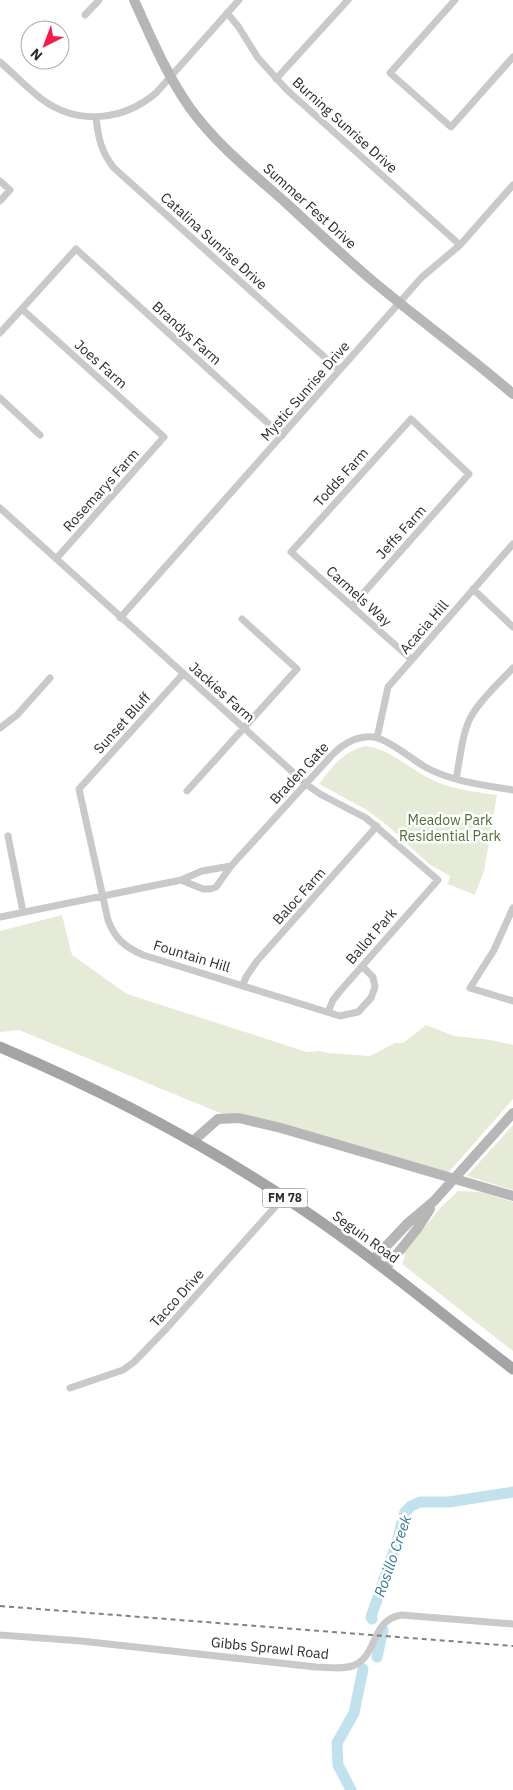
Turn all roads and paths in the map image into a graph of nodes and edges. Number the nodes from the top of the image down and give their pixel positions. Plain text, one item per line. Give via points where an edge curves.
1 (100, 0) edge
2 (134, 0) edge
3 (239, 0) edge
4 (348, 0) edge
5 (455, 0) edge
6 (227, 13) junction
7 (85, 15) dead end
8 (513, 57) edge
9 (0, 62) edge
10 (170, 78) junction
11 (276, 79) junction
12 (96, 117) junction
13 (0, 181) edge
14 (513, 185) edge
15 (0, 201) edge
16 (460, 245) junction
17 (399, 302) junction
18 (22, 309) junction
19 (0, 334) edge
20 (339, 370) junction
21 (513, 394) edge
22 (0, 398) edge
23 (40, 435) dead end
24 (282, 436) junction
25 (164, 438) joint
26 (469, 474) joint
27 (0, 508) edge
28 (513, 544) edge
29 (291, 552) joint
30 (56, 560) junction
31 (473, 589) junction
32 (352, 606) junction
33 (120, 618) junction
34 (242, 619) dead end
35 (513, 627) edge
36 (411, 659) junction
37 (513, 668) edge
38 (183, 674) junction
39 (50, 678) dead end
40 (0, 728) edge
41 (243, 728) junction
42 (377, 738) junction
43 (456, 779) junction
44 (306, 784) junction
45 (79, 789) joint
46 (513, 790) edge
47 (187, 791) dead end
48 (377, 826) junction
49 (8, 836) dead end
50 (231, 866) junction
51 (180, 880) junction
52 (438, 880) joint
53 (103, 895) junction
54 (513, 908) edge
55 (23, 912) junction
56 (0, 917) edge
57 (362, 966) junction
58 (243, 985) junction
59 (513, 1001) edge
60 (328, 1012) junction
61 (0, 1047) edge
62 (513, 1113) edge
63 (192, 1142) junction
64 (455, 1178) junction
65 (513, 1196) edge
66 (284, 1197) junction
67 (434, 1201) junction
68 (373, 1260) junction
69 (385, 1269) junction
70 (513, 1369) edge
71 (70, 1388) dead end
72 (513, 1624) edge
73 (0, 1634) edge

1 - 7 street
2 - 10 street, Summer Fest Drive
3 - 6 street
4 - 11 street
5 - 8 street via 390,73 451,127
6 - 10 street
6 - 11 street, Burning Sunrise Drive
9 - 12 street via 50,104 76,114
10 - 12 street via 141,104 122,113
10 - 17 street, Summer Fest Drive via 212,135
11 - 16 street, Burning Sunrise Drive
12 - 20 street, Catalina Sunrise Drive via 102,151 114,168
13 - 15 street via 10,190
14 - 16 street, Mystic Sunrise Drive
16 - 17 street, Mystic Sunrise Drive via 431,268
17 - 20 street, Mystic Sunrise Drive
17 - 21 street, Summer Fest Drive
18 - 19 street
18 - 24 street, Brandys Farm via 76,249
18 - 25 street, Joes Farm
20 - 24 street, Mystic Sunrise Drive
22 - 23 street
24 - 33 street, Mystic Sunrise Drive
25 - 30 street, Rosemarys Farm
26 - 29 street, Todds Farm via 410,418
26 - 32 street, Jeffs Farm
27 - 30 street, Jackies Farm
28 - 31 street, Acacia Hill
29 - 32 street, Carmels Way
30 - 33 street, Jackies Farm
31 - 35 street
31 - 36 street, Acacia Hill
32 - 36 street, Carmels Way
33 - 38 street, Jackies Farm
34 - 41 street via 297,669
36 - 42 street, Acacia Hill via 388,687
37 - 43 street via 470,717
38 - 41 street, Jackies Farm
38 - 45 street, Sunset Bluff
39 - 40 street via 16,716
41 - 44 street, Jackies Farm
41 - 47 street
42 - 43 street via 429,768
42 - 44 street, Braden Gate via 363,737 342,746
43 - 46 street
44 - 48 street, Jackies Farm
44 - 50 street, Braden Gate
45 - 53 street, Fountain Hill
48 - 52 street, Jackies Farm
48 - 58 street, Baloc Farm via 257,961
49 - 55 street
50 - 51 street via 202,871
50 - 51 street, Braden Gate via 216,887 210,889
51 - 53 street
52 - 57 street, Ballot Park
53 - 55 street
53 - 58 street, Fountain Hill via 111,929 130,950
54 - 59 street via 494,950 470,988
55 - 56 street
57 - 60 street, Ballot Park via 341,990
57 - 60 street, Fountain Hill via 373,977 375,987 371,998 358,1012 340,1016
58 - 60 street, Fountain Hill
61 - 63 main road, Seguin Road / FM 78 via 104,1094
62 - 64 street
63 - 64 street via 218,1120 239,1118
63 - 66 main road, Seguin Road / FM 78
64 - 65 street
64 - 67 street
66 - 68 main road, Seguin Road / FM 78
66 - 71 street, Tacco Drive via 134,1362 117,1372
67 - 68 street
67 - 69 street via 417,1229
68 - 69 main road, Seguin Road / FM 78
69 - 70 main road, Seguin Road / FM 78
72 - 73 street, Gibbs Sprawl Road via 395,1616 387,1620 378,1632 365,1658 345,1668

